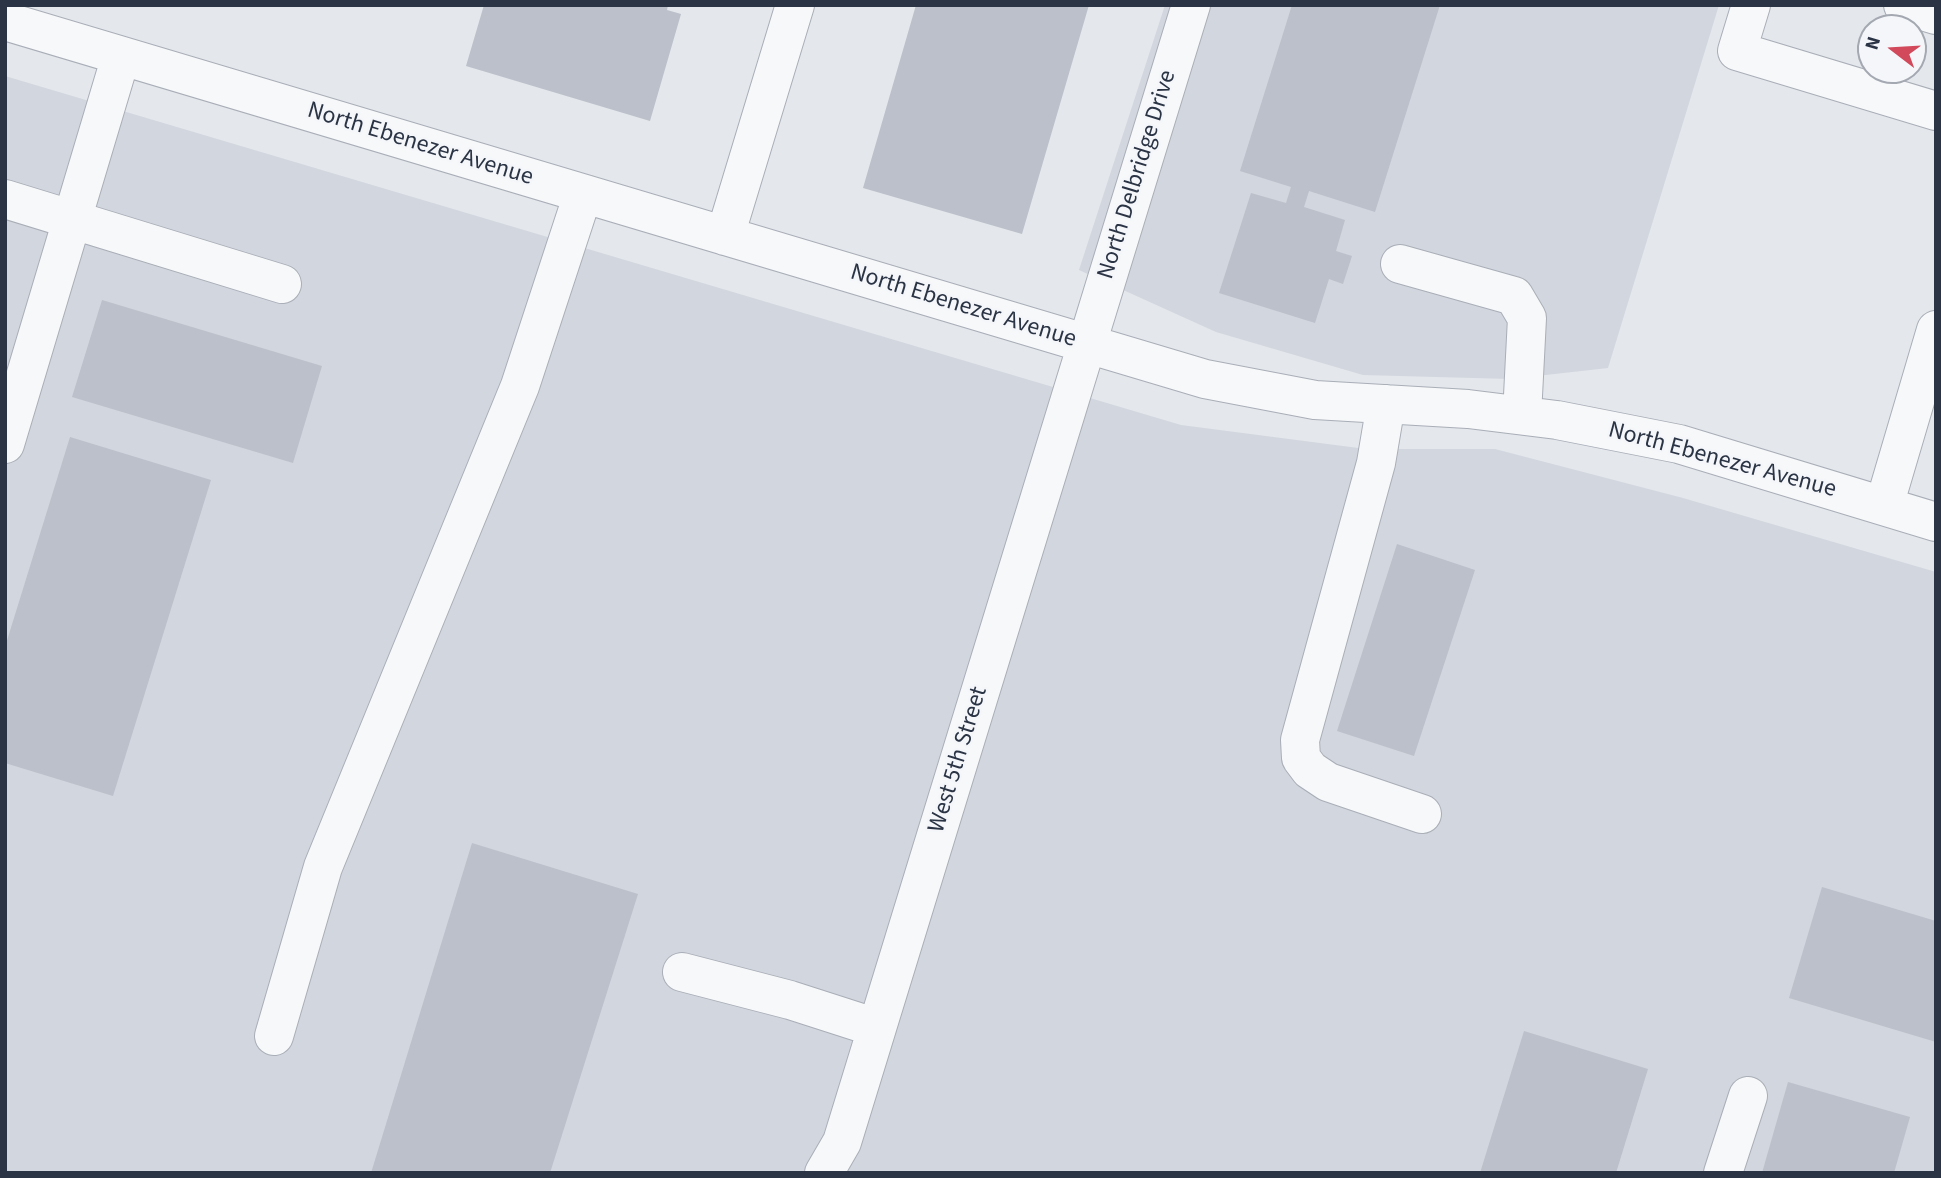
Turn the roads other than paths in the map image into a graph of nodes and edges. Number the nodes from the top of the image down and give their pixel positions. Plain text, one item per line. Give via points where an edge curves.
1 (795, 5) edge
2 (1191, 5) edge
3 (1751, 5) edge
4 (1903, 5) edge
5 (1936, 15) edge
6 (5, 21) edge
7 (121, 56) junction
8 (1936, 111) edge
9 (583, 194) junction
10 (5, 199) edge
11 (72, 219) junction
12 (724, 236) junction
13 (1400, 264) dead end
14 (282, 284) dead end
15 (1936, 330) edge
16 (1086, 344) junction
17 (1386, 404) junction
18 (1522, 415) junction
19 (5, 444) edge
20 (1884, 506) junction
21 (1936, 522) edge
22 (1422, 814) dead end
23 (682, 972) dead end
24 (877, 1028) junction
25 (274, 1036) dead end
26 (1748, 1096) dead end
27 (824, 1173) edge
28 (1723, 1173) edge

1 - 12 street
2 - 16 street, North Delbridge Drive
3 - 8 street via 1737,51
4 - 5 street
6 - 7 street, North Ebenezer Avenue
7 - 9 street, North Ebenezer Avenue
7 - 11 street
9 - 12 street, North Ebenezer Avenue
9 - 25 street via 520,386 323,867
10 - 11 street
11 - 14 street
11 - 19 street
12 - 16 street, North Ebenezer Avenue
13 - 18 street via 1514,296 1527,318
15 - 20 street
16 - 17 street, North Ebenezer Avenue via 1205,379 1315,400
16 - 24 street, West 5th Street
17 - 18 street, North Ebenezer Avenue
17 - 22 street via 1376,463 1300,740 1301,758 1328,782
18 - 20 street, North Ebenezer Avenue via 1679,444
20 - 21 street, North Ebenezer Avenue
23 - 24 street
24 - 27 street, West 5th Street via 842,1142
26 - 28 street

